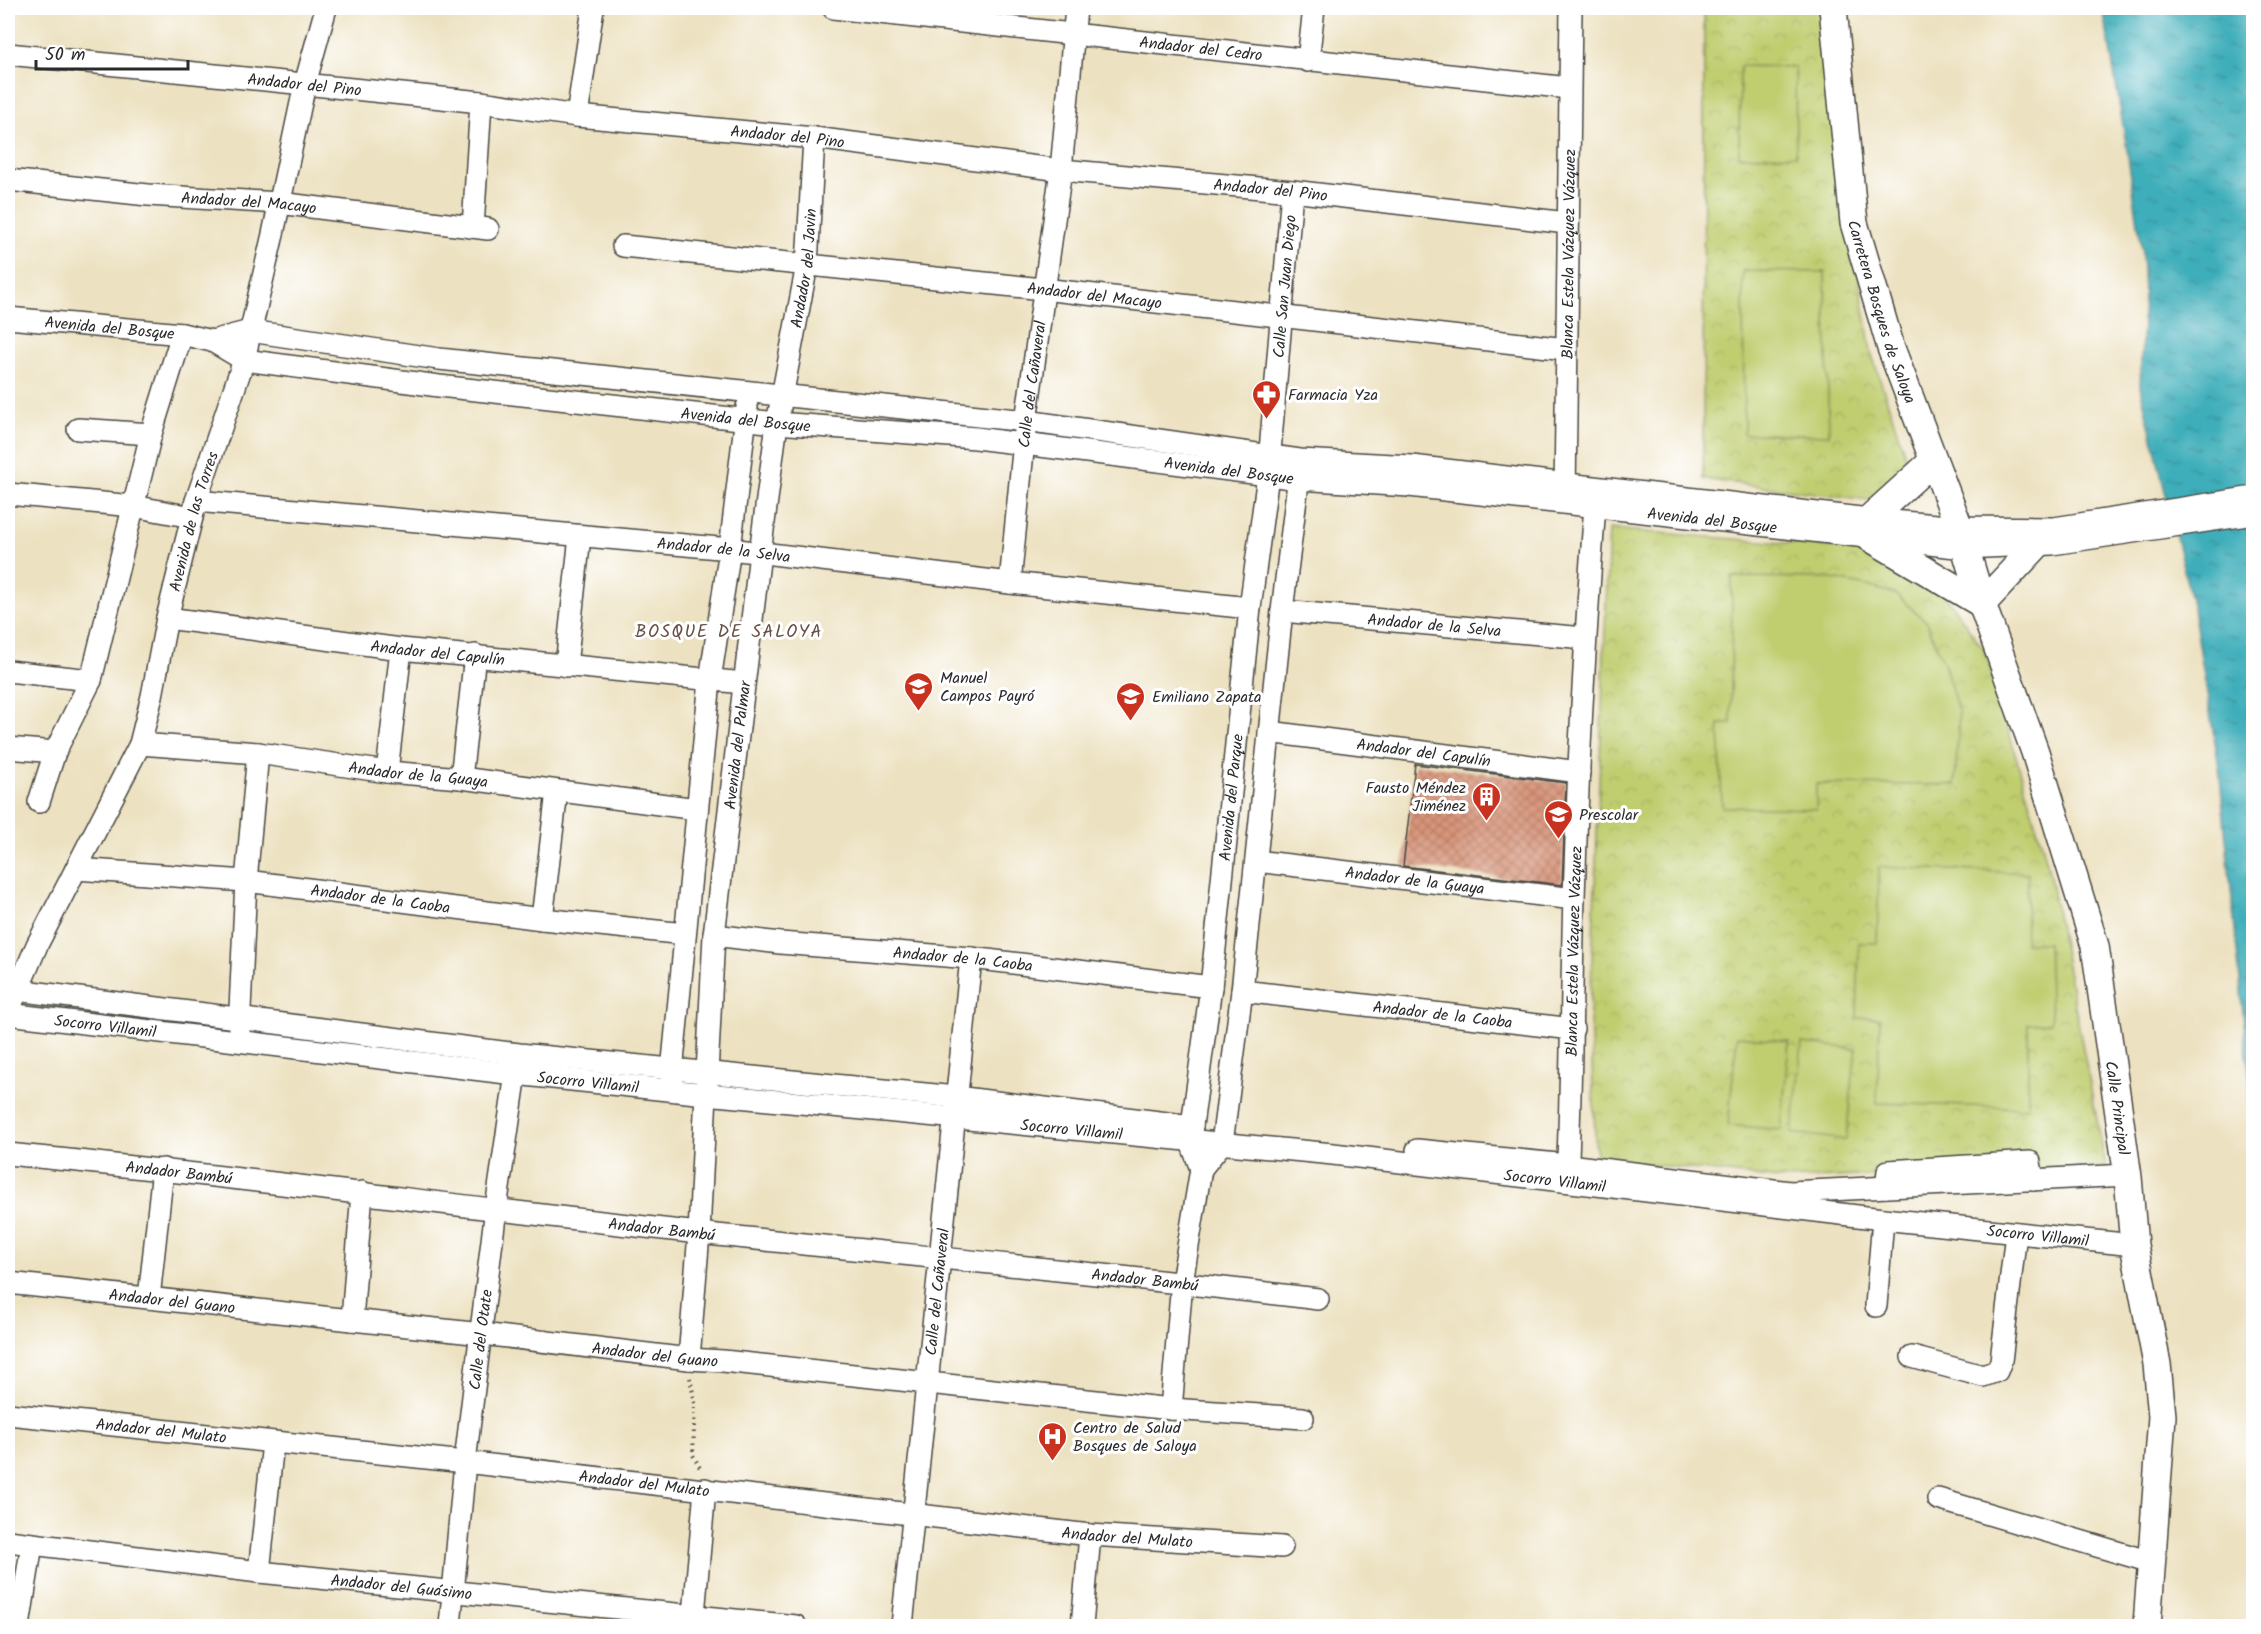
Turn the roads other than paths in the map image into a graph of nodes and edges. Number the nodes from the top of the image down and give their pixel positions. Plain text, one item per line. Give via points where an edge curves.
1 (326, 8) edge
2 (593, 8) edge
3 (833, 8) edge
4 (1076, 8) edge
5 (1314, 8) edge
6 (1571, 8) edge
7 (1833, 8) edge
8 (865, 9) edge
9 (1072, 35) junction
10 (8, 54) edge
11 (1308, 61) junction
12 (305, 84) junction
13 (1569, 88) junction
14 (481, 102) junction
15 (577, 116) junction
16 (814, 138) junction
17 (1061, 170) junction
18 (8, 180) edge
19 (1292, 190) junction
20 (279, 203) junction
21 (1567, 223) junction
22 (623, 246) dead end
23 (807, 265) junction
24 (1043, 289) junction
25 (1280, 316) junction
26 (8, 318) edge
27 (250, 332) junction
28 (182, 334) junction
29 (212, 340) junction
30 (1566, 349) junction
31 (244, 360) junction
32 (542, 369) junction
33 (749, 391) junction
34 (783, 396) junction
35 (539, 397) junction
36 (746, 419) junction
37 (1026, 421) junction
38 (777, 423) junction
39 (78, 429) dead end
40 (151, 434) junction
41 (1023, 444) junction
42 (1934, 461) junction
43 (1269, 465) junction
44 (1300, 470) junction
45 (1565, 493) junction
46 (8, 494) edge
47 (2253, 496) edge
48 (1594, 505) junction
49 (132, 506) junction
50 (194, 509) junction
51 (2253, 514) edge
52 (1869, 528) junction
53 (580, 536) junction
54 (1962, 538) junction
55 (2048, 539) junction
56 (729, 549) junction
57 (760, 553) junction
58 (1010, 583) junction
59 (1982, 604) junction
60 (1250, 608) junction
61 (1282, 611) junction
62 (167, 618) junction
63 (1585, 638) junction
64 (401, 649) junction
65 (475, 655) junction
66 (566, 666) junction
67 (8, 671) edge
68 (91, 680) junction
69 (710, 680) junction
70 (744, 683) junction
71 (1269, 732) junction
72 (140, 744) junction
73 (8, 748) edge
74 (55, 752) junction
75 (258, 753) junction
76 (387, 772) junction
77 (1579, 772) junction
78 (461, 778) junction
79 (557, 791) junction
80 (39, 802) dead end
81 (697, 809) junction
82 (1256, 861) junction
83 (76, 869) junction
84 (246, 881) junction
85 (1574, 899) junction
86 (542, 920) junction
87 (685, 934) junction
88 (714, 935) junction
89 (970, 958) junction
90 (1211, 987) junction
91 (12, 988) edge
92 (1242, 991) junction
93 (8, 1016) edge
94 (240, 1019) junction
95 (1573, 1029) junction
96 (239, 1041) junction
97 (517, 1064) junction
98 (671, 1080) junction
99 (706, 1084) junction
100 (955, 1107) junction
101 (1191, 1133) junction
102 (1222, 1136) junction
103 (8, 1154) edge
104 (163, 1169) junction
105 (1201, 1169) junction
106 (1567, 1174) junction
107 (2127, 1175) junction
108 (362, 1192) junction
109 (496, 1208) junction
110 (1883, 1219) junction
111 (699, 1233) junction
112 (2016, 1233) junction
113 (2134, 1245) junction
114 (940, 1257) junction
115 (1182, 1282) junction
116 (8, 1283) edge
117 (149, 1298) junction
118 (1318, 1299) dead end
119 (1876, 1306) dead end
120 (352, 1320) junction
121 (482, 1334) junction
122 (1912, 1357) dead end
123 (689, 1359) junction
124 (927, 1384) junction
125 (1171, 1409) junction
126 (8, 1414) edge
127 (1303, 1418) dead end
128 (273, 1443) junction
129 (465, 1462) junction
130 (705, 1489) junction
131 (1938, 1499) dead end
132 (914, 1515) junction
133 (1090, 1535) junction
134 (8, 1541) edge
135 (32, 1544) junction
136 (1282, 1547) dead end
137 (2151, 1562) junction
138 (259, 1572) junction
139 (454, 1591) junction
140 (694, 1621) edge
141 (19, 1626) edge
142 (450, 1626) edge
143 (796, 1626) edge
144 (902, 1626) edge
145 (1082, 1626) edge
146 (2147, 1626) edge

1 - 12 street, Avenida de las Torres
2 - 15 street
3 - 8 street, Andador del Cedro
4 - 9 street, Calle del Cañaveral
5 - 11 street
6 - 13 street, Blanca Estela Vázquez Vázquez
7 - 42 main road, Carretera Bosques de Saloya via 1854,223 1891,348
8 - 9 street, Andador del Cedro
9 - 11 street, Andador del Cedro
9 - 17 street, Calle del Cañaveral
10 - 12 street, Andador del Pino
11 - 13 street, Andador del Cedro
12 - 14 street, Andador del Pino
12 - 20 street, Avenida de las Torres
13 - 21 street, Blanca Estela Vázquez Vázquez
14 - 15 street, Andador del Pino
14 - 20 street, Andador del Macayo via 481,228
15 - 16 street, Andador del Pino
16 - 17 street, Andador del Pino
16 - 23 street, Andador del Javin
17 - 19 street, Andador del Pino
17 - 24 street, Calle del Cañaveral
18 - 20 street, Andador del Macayo via 148,195
19 - 21 street, Andador del Pino
19 - 25 street, Calle San Juan Diego
20 - 27 street, Avenida de las Torres
21 - 30 street, Blanca Estela Vázquez Vázquez
22 - 23 street, Andador del Macayo
23 - 24 street, Andador del Macayo
23 - 34 street, Andador del Javin
24 - 25 street, Andador del Macayo
24 - 37 street, Calle del Cañaveral
25 - 30 street, Andador del Macayo
25 - 43 street, Calle San Juan Diego
26 - 28 street, Avenida del Bosque
27 - 29 street, Avenida del Bosque
27 - 31 street, Avenida de las Torres
27 - 32 street, Avenida del Bosque via 439,359
28 - 29 street, Avenida del Bosque
28 - 40 street
29 - 31 street, Avenida del Bosque
30 - 45 street, Blanca Estela Vázquez Vázquez
31 - 35 street, Avenida del Bosque
31 - 50 street, Avenida de las Torres
32 - 33 street, Avenida del Bosque
32 - 35 street
33 - 34 street, Avenida del Bosque
33 - 36 street, Avenida del Palmar
34 - 37 street, Avenida del Bosque
34 - 38 street, Avenida del Palmar
35 - 36 street, Avenida del Bosque
36 - 38 street, Avenida del Bosque
36 - 56 street, Avenida del Palmar
37 - 41 street, Calle del Cañaveral
37 - 43 street, Avenida del Bosque
38 - 41 street, Avenida del Bosque
38 - 57 street, Avenida del Palmar
39 - 40 street
40 - 49 street
41 - 43 street, Avenida del Bosque
41 - 58 street, Calle del Cañaveral
42 - 52 main road
42 - 54 main road, Carretera Bosques de Saloya
43 - 44 street, Avenida del Bosque
43 - 60 street, Avenida del Parque
44 - 45 street, Avenida del Bosque via 1409,486
44 - 61 street, Avenida del Parque
45 - 48 street, Avenida del Bosque
45 - 52 street, Avenida del Bosque
46 - 49 street
47 - 55 street, Avenida del Bosque
48 - 52 street, Avenida del Bosque
48 - 63 street, Blanca Estela Vázquez Vázquez
49 - 50 street, Andador de la Selva
49 - 68 street
50 - 53 street, Andador de la Selva
50 - 62 street, Avenida de las Torres
51 - 55 street, Avenida del Bosque
52 - 54 street, Avenida del Bosque
52 - 59 main road
53 - 56 street, Andador de la Selva
53 - 66 street
54 - 55 street, Avenida del Bosque
54 - 59 main road, Carretera Bosques de Saloya
55 - 59 main road
56 - 57 street, Andador de la Selva
56 - 69 street, Avenida del Palmar
57 - 58 street, Andador de la Selva
57 - 70 street, Avenida del Palmar
58 - 60 street, Andador de la Selva
59 - 107 main road, Calle Principal via 2035,752 2095,946
60 - 90 street, Avenida del Parque
61 - 63 street, Andador de la Selva
61 - 71 street, Avenida del Parque
62 - 64 street, Andador del Capulín
62 - 72 street, Avenida de las Torres
63 - 77 street, Blanca Estela Vázquez Vázquez
64 - 65 street, Andador del Capulín
64 - 76 street
65 - 66 street, Andador del Capulín
65 - 78 street
66 - 69 street, Andador del Capulín
67 - 68 street
68 - 74 street
69 - 70 street, Andador del Capulín
69 - 81 street, Avenida del Palmar
70 - 88 street, Avenida del Palmar
71 - 77 street, Andador del Capulín
71 - 82 street, Avenida del Parque
72 - 75 street, Andador de la Guaya
72 - 83 street, Avenida de las Torres
73 - 74 street
74 - 80 street
75 - 76 street, Andador de la Guaya
75 - 84 street
76 - 78 street, Andador de la Guaya
77 - 85 street, Blanca Estela Vázquez Vázquez
78 - 79 street, Andador de la Guaya
79 - 81 street, Andador de la Guaya
79 - 86 street
81 - 87 street, Avenida del Palmar
82 - 85 street, Andador de la Guaya
82 - 92 street, Avenida del Parque
83 - 84 street, Andador de la Caoba
83 - 91 street, Avenida de las Torres
84 - 86 street, Andador de la Caoba
84 - 94 street
85 - 95 street, Blanca Estela Vázquez Vázquez
86 - 87 street, Andador de la Caoba
87 - 98 street, Avenida del Palmar
88 - 89 street, Andador de la Caoba
88 - 99 street, Avenida del Palmar
89 - 90 street, Andador de la Caoba
89 - 100 street, Calle del Cañaveral
90 - 101 street, Avenida del Parque
91 - 93 street, Avenida de las Torres
91 - 94 street, Socorro Villamil
92 - 95 street, Andador de la Caoba
92 - 102 street, Avenida del Parque
93 - 96 street, Socorro Villamil
94 - 96 street
94 - 97 street, Socorro Villamil
95 - 106 street, Blanca Estela Vázquez Vázquez
96 - 97 street, Socorro Villamil
97 - 98 street, Socorro Villamil
97 - 109 street, Calle del Otate
98 - 99 street, Socorro Villamil
99 - 100 street, Socorro Villamil
99 - 111 street, Avenida del Palmar
100 - 101 street, Socorro Villamil
100 - 114 street, Calle del Cañaveral
101 - 102 street, Socorro Villamil
101 - 105 street
102 - 105 street
102 - 106 street, Socorro Villamil via 1333,1154
103 - 104 street, Andador Bambú
104 - 108 street, Andador Bambú
104 - 117 street
105 - 115 street
106 - 107 street, Socorro Villamil via 1790,1192
106 - 110 street, Socorro Villamil
107 - 113 main road, Calle Principal
108 - 109 street, Andador Bambú
108 - 120 street
109 - 111 street, Andador Bambú
109 - 121 street, Calle del Otate
110 - 112 street, Socorro Villamil
110 - 119 street
111 - 114 street, Andador Bambú
111 - 123 street, Avenida del Palmar
112 - 113 street, Socorro Villamil
112 - 122 street via 1998,1371 1983,1376
113 - 137 main road, Calle Principal via 2157,1364 2162,1416
114 - 115 street, Andador Bambú
114 - 124 street, Calle del Cañaveral
115 - 118 street, Andador Bambú
115 - 125 street
116 - 117 street, Andador del Guano
117 - 120 street, Andador del Guano
120 - 121 street, Andador del Guano
121 - 123 street, Andador del Guano
121 - 129 street, Calle del Otate
123 - 124 street, Andador del Guano
124 - 125 street, Andador del Guano
124 - 132 street, Calle del Cañaveral
125 - 127 street, Andador del Guano
126 - 128 street, Andador del Mulato
128 - 129 street, Andador del Mulato
128 - 138 street
129 - 130 street, Andador del Mulato
129 - 139 street, Calle del Otate
130 - 132 street, Andador del Mulato
130 - 140 street
131 - 137 street
132 - 133 street, Andador del Mulato
132 - 144 street, Calle del Cañaveral
133 - 136 street, Andador del Mulato
133 - 145 street
134 - 135 street, Andador del Guásimo
135 - 138 street, Andador del Guásimo
135 - 141 street
137 - 146 main road, Calle Principal
138 - 139 street, Andador del Guásimo
139 - 140 street, Andador del Guásimo
139 - 142 street, Calle del Otate
140 - 143 street, Andador del Guásimo

